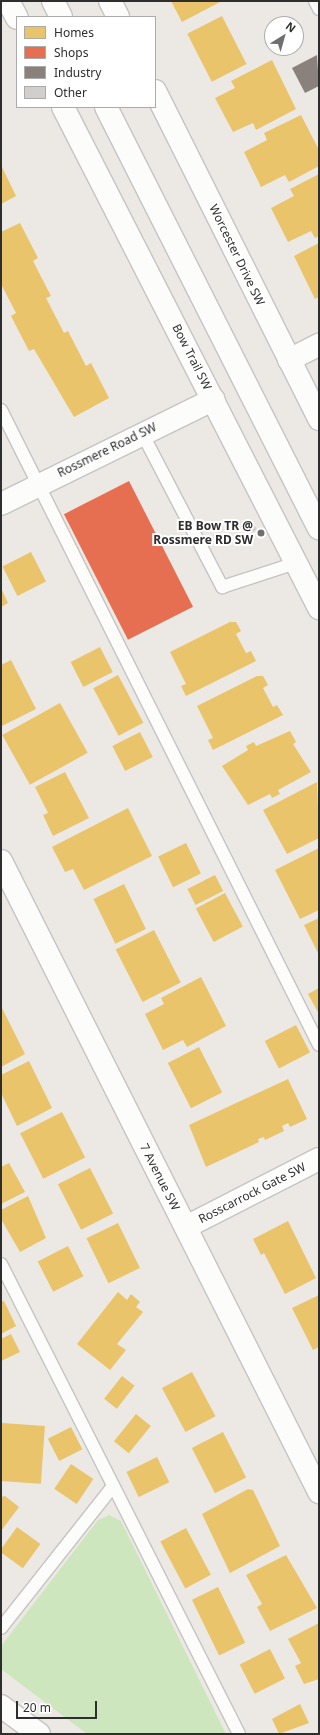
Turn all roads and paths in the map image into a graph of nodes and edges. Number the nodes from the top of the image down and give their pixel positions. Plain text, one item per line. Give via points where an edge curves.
1 (8, 1) edge
2 (53, 1) edge
3 (110, 1) edge
4 (315, 1) edge
5 (319, 9) edge
6 (16, 16) edge
7 (60, 16) edge
8 (118, 16) edge
9 (156, 93) edge
10 (64, 108) edge
11 (107, 108) edge
12 (319, 346) edge
13 (289, 360) junction
14 (214, 399) junction
15 (1, 410) edge
16 (319, 419) edge
17 (142, 433) junction
18 (38, 484) junction
19 (1, 504) edge
20 (319, 528) edge
21 (296, 563) junction
22 (319, 608) edge
23 (1, 861) edge
24 (7, 888) edge
25 (319, 1045) edge
26 (319, 1159) edge
27 (186, 1227) junction
28 (1, 1264) edge
29 (113, 1486) junction
30 (319, 1492) edge
31 (1, 1628) edge
32 (1, 1706) edge
33 (39, 1734) edge
34 (239, 1734) edge

1 - 6 street
2 - 7 street
3 - 8 street
4 - 5 lane
9 - 13 street, Worcester Drive SW
10 - 14 street, Bow Trail SW
11 - 20 street
12 - 13 street
13 - 16 street, Worcester Drive SW
14 - 17 street, Rossmere Road SW
14 - 21 street, Bow Trail SW
15 - 18 lane
17 - 18 street, Rossmere Road SW
17 - 21 lane via 222,587
18 - 19 street, Rossmere Road SW
18 - 25 lane
21 - 22 street, Bow Trail SW
23 - 24 street, 7 Avenue SW
24 - 27 street, 7 Avenue SW
26 - 27 street, Rosscarrock Gate SW
27 - 30 street, 7 Avenue SW
28 - 29 lane
29 - 31 lane
29 - 34 lane
32 - 33 street

